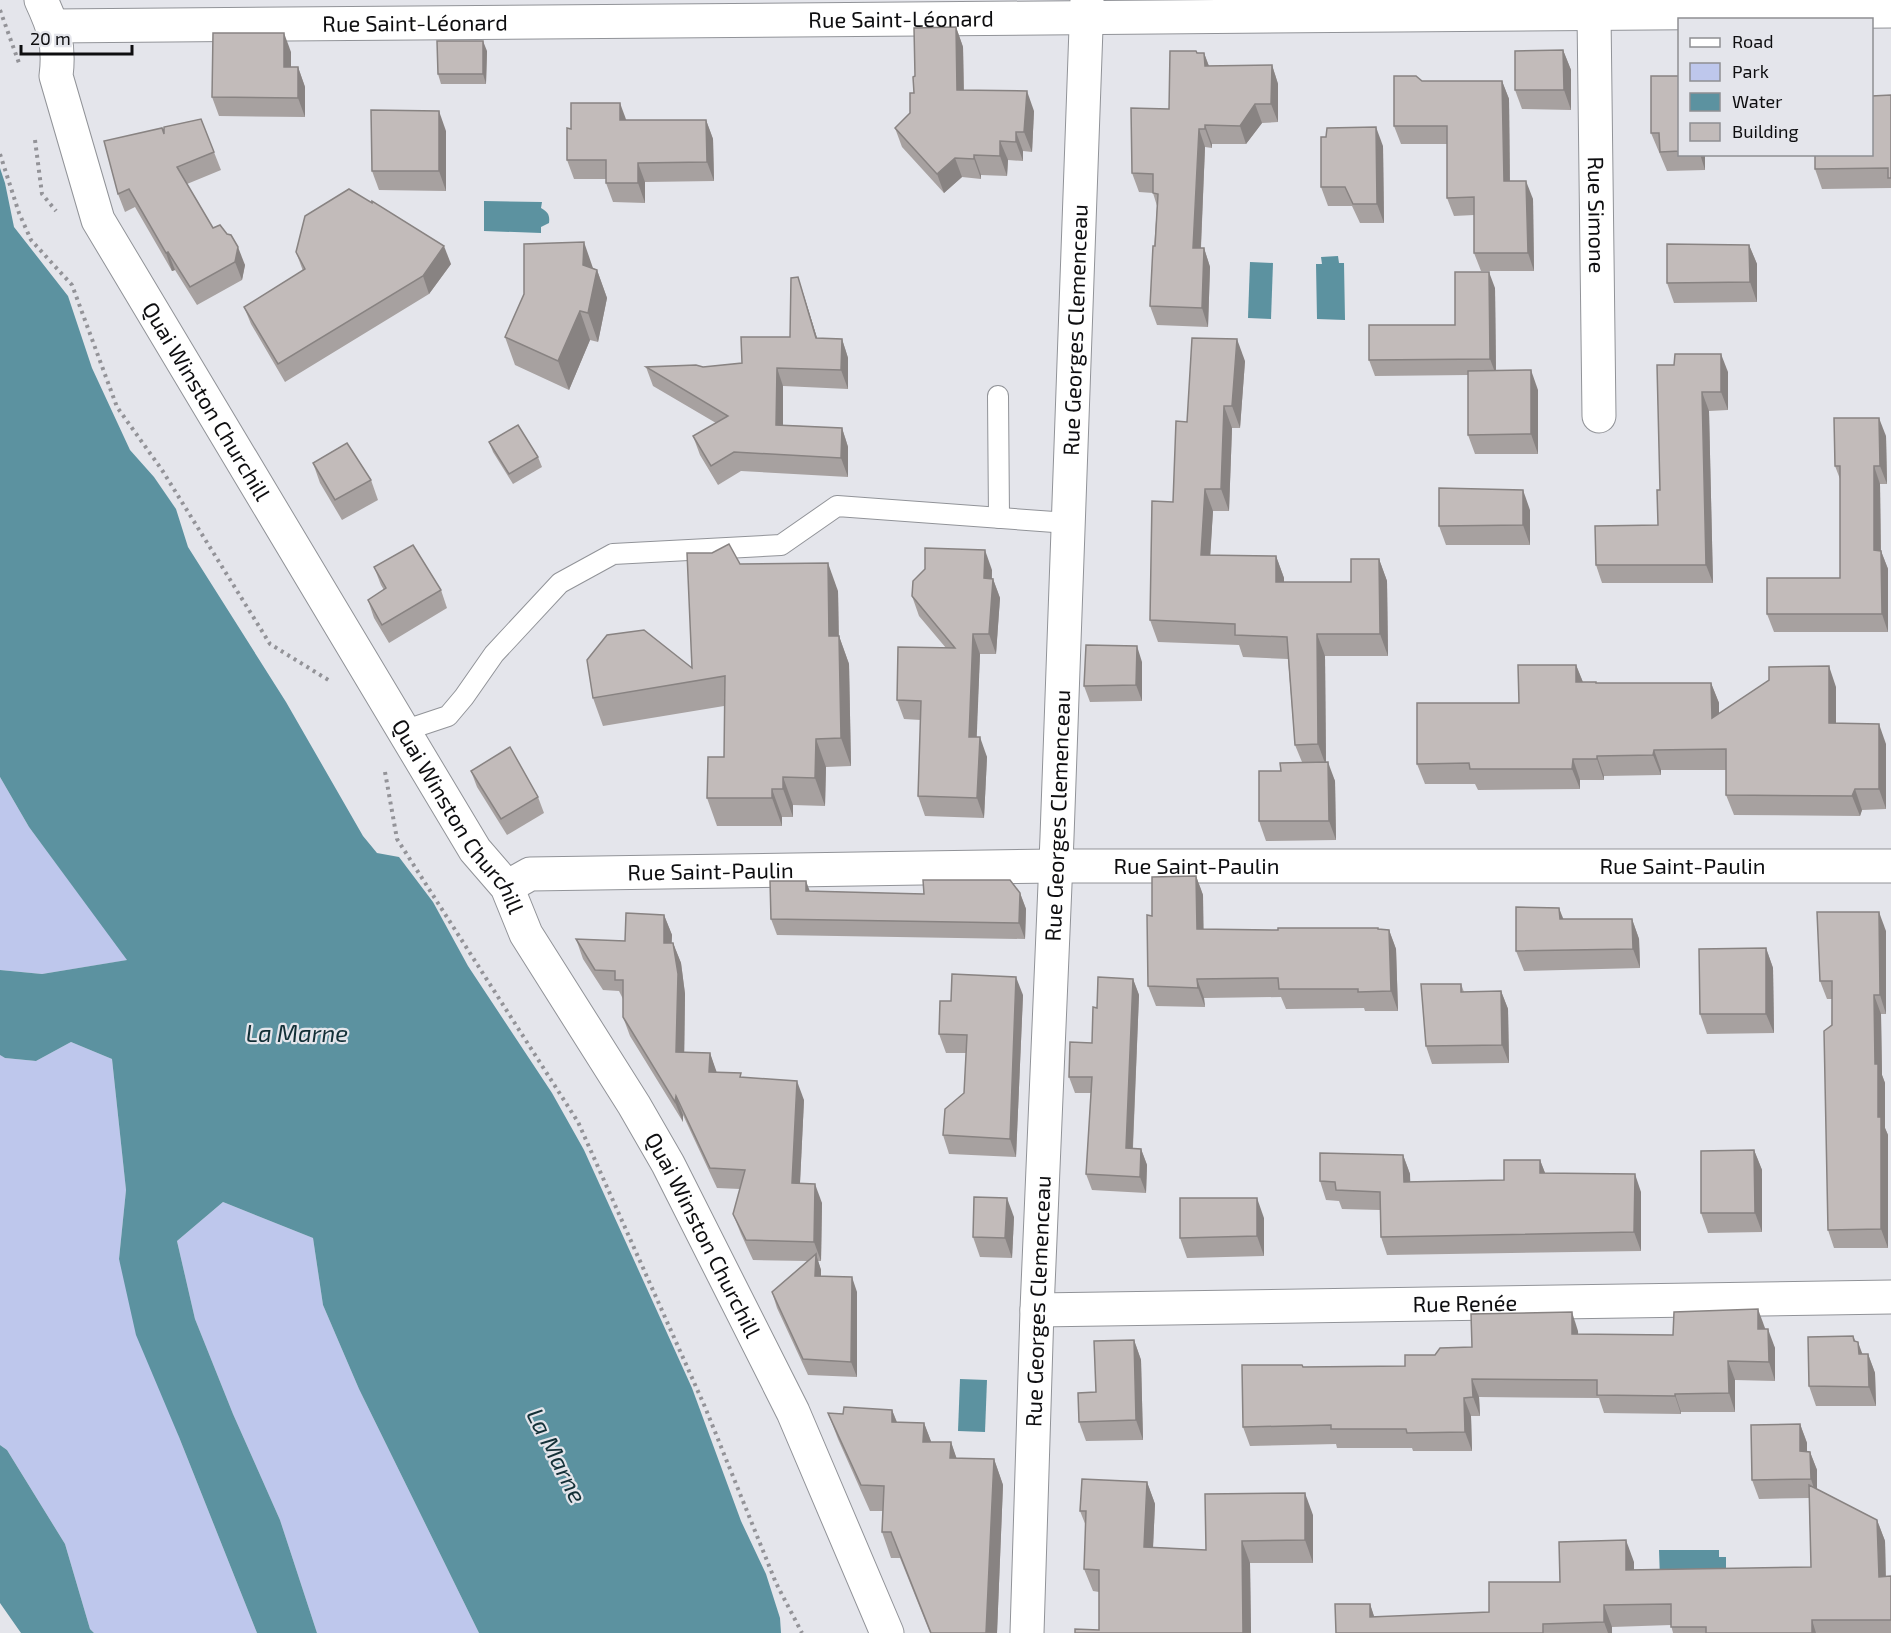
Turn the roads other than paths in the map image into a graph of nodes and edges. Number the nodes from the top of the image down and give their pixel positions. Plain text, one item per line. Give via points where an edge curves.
1 (1728, 6) edge
2 (1087, 9) edge
3 (1891, 11) edge
4 (47, 13) edge
5 (1593, 14) junction
6 (998, 396) dead end
7 (1599, 416) dead end
8 (999, 518) junction
9 (1068, 523) junction
10 (403, 731) junction
11 (1056, 866) junction
12 (1891, 866) edge
13 (507, 887) junction
14 (1891, 1297) edge
15 (1037, 1310) junction
16 (887, 1633) edge
17 (1026, 1633) edge

1 - 3 street, Rue Saint-Léonard
1 - 5 street, Rue Saint-Léonard
2 - 4 street, Rue Saint-Léonard
2 - 5 street, Rue Saint-Léonard
2 - 9 street, Rue Georges Clemenceau
4 - 10 street, Quai Winston Churchill via 58,58 56,76 98,220
5 - 7 street, Rue Simone
6 - 8 lane
8 - 9 lane
8 - 10 lane via 837,506 781,545 613,554 560,583 494,654 448,716
9 - 11 street, Rue Georges Clemenceau
10 - 13 street, Quai Winston Churchill via 475,850
11 - 12 street, Rue Saint-Paulin
11 - 13 street, Rue Saint-Paulin via 530,874
11 - 15 street, Rue Georges Clemenceau
13 - 16 street, Quai Winston Churchill via 526,934 668,1164 794,1412
14 - 15 street, Rue Renée
15 - 17 street, Rue Georges Clemenceau

